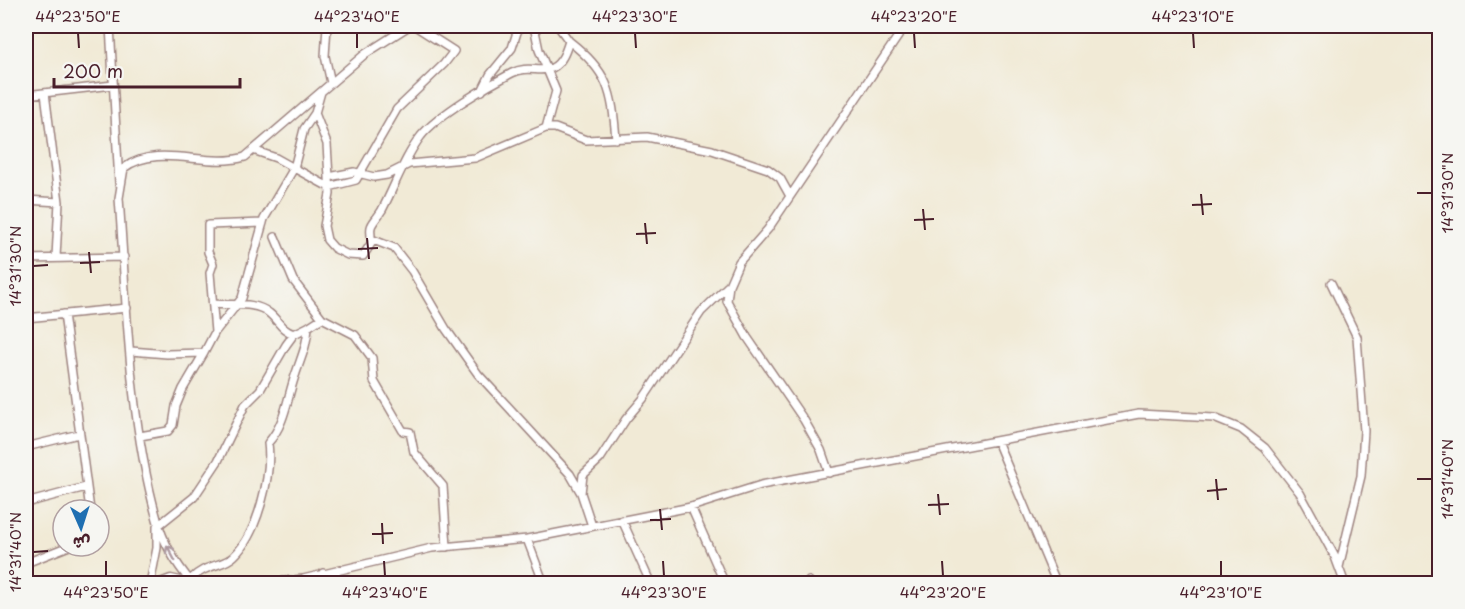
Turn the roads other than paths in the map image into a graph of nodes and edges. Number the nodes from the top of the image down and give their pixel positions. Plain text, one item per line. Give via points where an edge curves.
1 (110, 26) edge
2 (327, 26) edge
3 (415, 26) edge
4 (519, 26) edge
5 (534, 26) edge
6 (558, 26) edge
7 (905, 26) edge
8 (406, 27) edge
9 (569, 41) junction
10 (547, 69) junction
11 (331, 83) junction
12 (113, 85) junction
13 (482, 91) junction
14 (321, 92) junction
15 (45, 93) junction
16 (26, 95) edge
17 (315, 113) junction
18 (546, 128) junction
19 (616, 139) junction
20 (253, 150) junction
21 (404, 166) junction
22 (294, 168) junction
23 (361, 174) junction
24 (329, 177) junction
25 (330, 187) junction
26 (790, 196) junction
27 (119, 198) junction
28 (26, 200) edge
29 (59, 202) junction
30 (263, 223) junction
31 (275, 237) dead end
32 (371, 239) junction
33 (56, 257) junction
34 (124, 257) junction
35 (26, 259) edge
36 (1331, 283) dead end
37 (729, 285) junction
38 (214, 304) junction
39 (237, 305) junction
40 (127, 308) junction
41 (64, 314) junction
42 (26, 318) edge
43 (322, 318) junction
44 (308, 327) junction
45 (215, 332) junction
46 (294, 334) junction
47 (131, 351) junction
48 (204, 353) junction
49 (79, 434) junction
50 (140, 436) junction
51 (997, 441) junction
52 (26, 447) edge
53 (829, 473) junction
54 (86, 487) junction
55 (581, 493) junction
56 (88, 498) edge
57 (26, 503) edge
58 (691, 507) junction
59 (622, 520) junction
60 (158, 523) junction
61 (592, 526) junction
62 (527, 539) junction
63 (447, 546) junction
64 (51, 553) edge
65 (26, 563) edge
66 (1339, 567) junction
67 (323, 573) junction
68 (1440, 578) edge
69 (303, 579) junction
70 (192, 582) edge
71 (150, 584) edge
72 (158, 584) edge
73 (257, 584) edge
74 (294, 584) edge
75 (325, 584) edge
76 (544, 584) edge
77 (651, 584) edge
78 (725, 584) edge
79 (1057, 584) edge
80 (1345, 584) edge
81 (1435, 584) edge

1 - 12 street
2 - 11 street via 326,56
3 - 23 street via 454,51 397,110
4 - 13 street via 512,48
5 - 10 street
6 - 9 street
7 - 26 street
8 - 11 street
9 - 10 street via 561,60
9 - 19 street via 597,68 608,87 614,106
10 - 13 street via 524,68
10 - 18 street via 556,91
11 - 14 street
12 - 15 street
12 - 27 street
13 - 21 street via 430,127
14 - 17 street
14 - 20 street
15 - 16 street
15 - 29 street
17 - 22 street via 304,129
17 - 24 street via 327,144
18 - 19 street via 586,140
18 - 21 street via 475,159
19 - 26 street via 647,137 741,159 780,178
20 - 22 street
20 - 27 street via 230,162 167,156 138,158 124,168
21 - 23 street via 387,175
21 - 32 street via 373,221
22 - 25 street
22 - 30 street
23 - 24 street
23 - 25 street via 356,180
24 - 25 street
25 - 32 street via 324,226 333,248 358,256 369,250
26 - 37 street via 740,262
27 - 34 street
28 - 29 street
29 - 33 street
30 - 38 street via 208,225
30 - 39 street via 249,279
31 - 43 street via 293,280
32 - 55 street via 394,248 478,375 570,474
33 - 34 street
33 - 35 street
34 - 40 street
36 - 66 street via 1357,337 1364,431 1361,476
37 - 53 street via 727,302 804,420
37 - 55 street via 700,312 600,459 583,475
38 - 39 street
38 - 45 street
39 - 45 street
39 - 46 street via 258,306 269,312 284,331
40 - 41 street
40 - 47 street
41 - 42 street
41 - 49 street
43 - 44 street
43 - 63 street via 355,335 372,358 374,381 382,398 403,431 410,432 414,452 443,486
44 - 46 street
44 - 70 street via 306,350 286,410 268,443 269,477 249,533 234,556 207,566
45 - 48 street
46 - 60 street via 260,390 245,405 218,461 194,497
47 - 48 street
47 - 50 street
48 - 50 street via 183,389 173,425 168,431
49 - 52 street
49 - 54 street
50 - 60 street
51 - 53 street
51 - 66 street via 1139,414 1214,418 1241,429 1265,448 1300,493
51 - 79 street
53 - 58 street via 761,485
54 - 56 street
54 - 57 street
55 - 61 street
58 - 59 street
58 - 78 street
59 - 61 street
59 - 77 street
70 -> 60 street via 178,566
60 - 71 street
61 - 62 street
62 - 63 street
62 - 76 street
63 - 67 street
64 - 65 street
66 - 80 street
67 - 69 street
67 - 75 street
68 - 81 street
69 - 73 street
69 - 74 street
70 - 72 main road via 171,579

